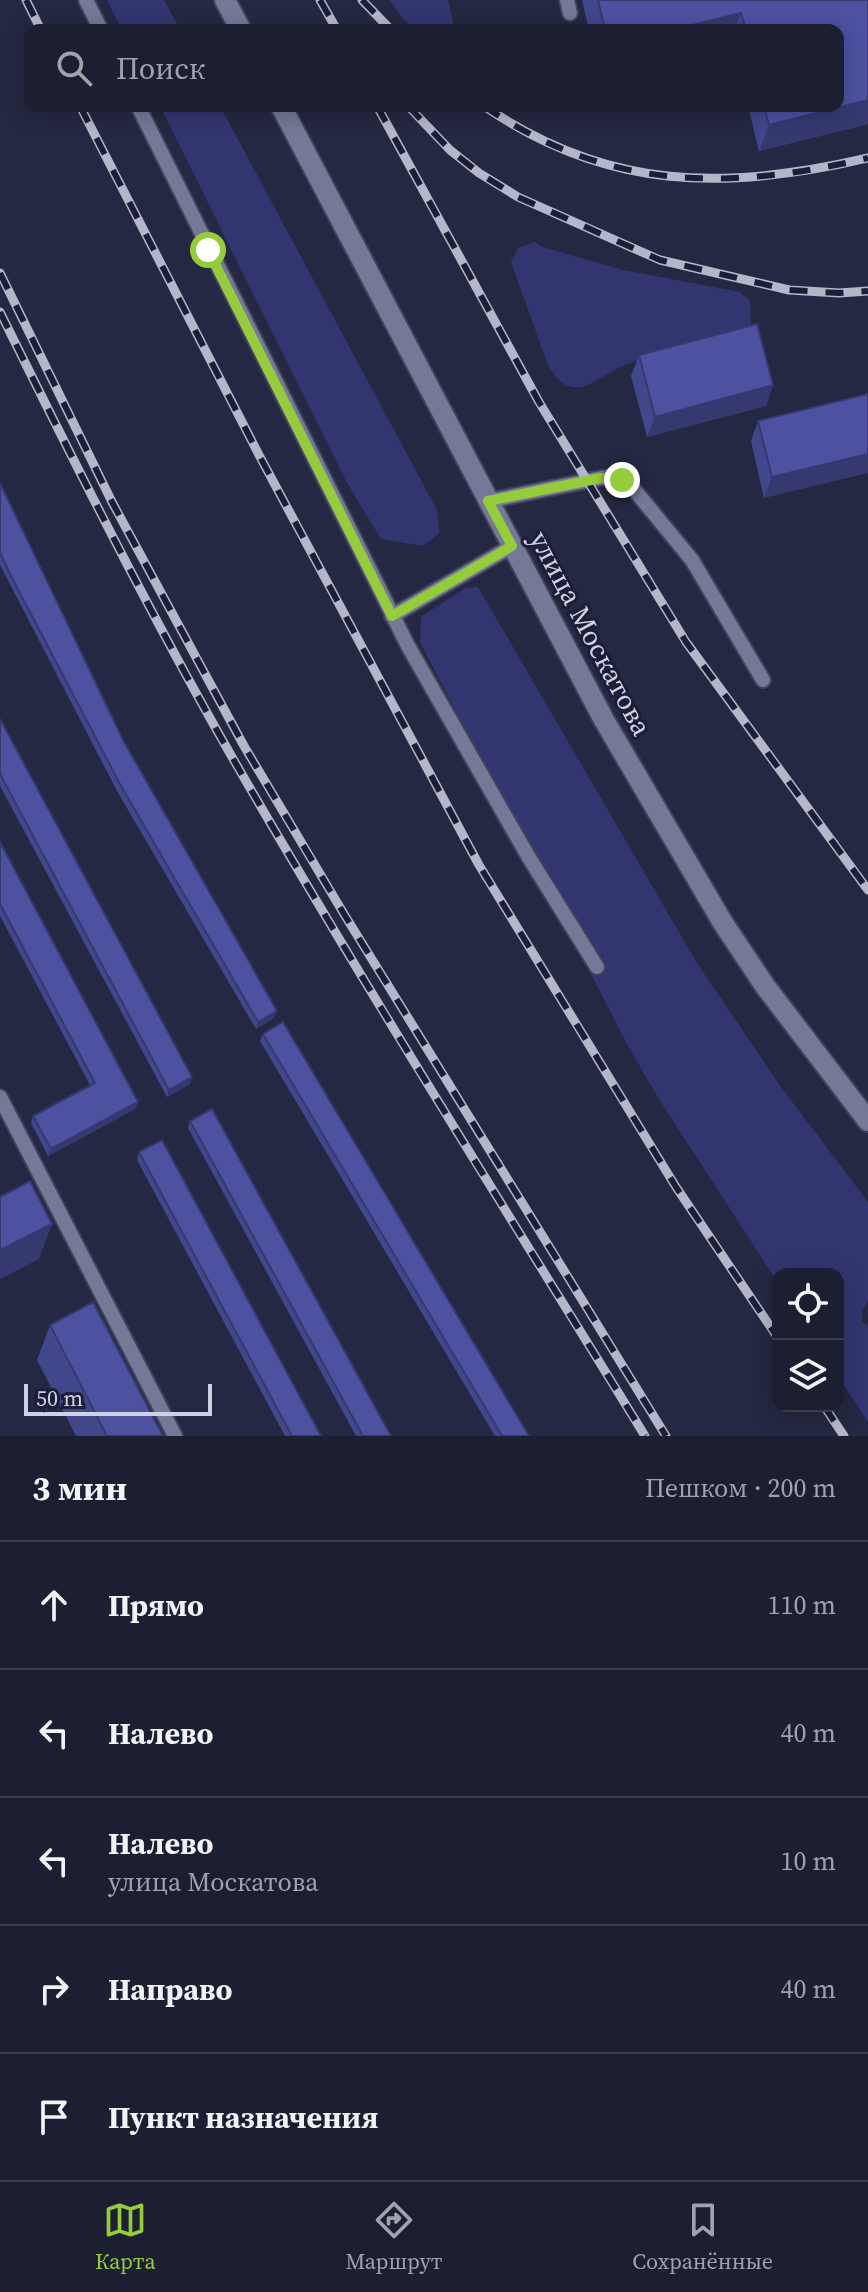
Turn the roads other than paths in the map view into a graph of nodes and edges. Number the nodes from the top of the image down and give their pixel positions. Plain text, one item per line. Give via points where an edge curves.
1 (86, 0) edge
2 (225, 0) edge
3 (98, 24) edge
4 (238, 24) edge
5 (141, 112) edge
6 (284, 112) edge
7 (488, 501) junction
8 (512, 546) junction
9 (392, 616) junction
10 (763, 680) dead end
11 (597, 967) dead end
12 (0, 1097) edge
13 (868, 1121) edge
14 (175, 1436) edge

1 - 3 lane
2 - 4 main road
5 - 9 lane
6 - 7 main road, улица Москатова
7 - 8 main road, улица Москатова
7 - 10 lane via 601,478 622,480 692,560
8 - 9 lane
8 - 13 main road, улица Москатова via 604,720 723,923
9 - 11 lane
12 - 14 lane via 35,1181

